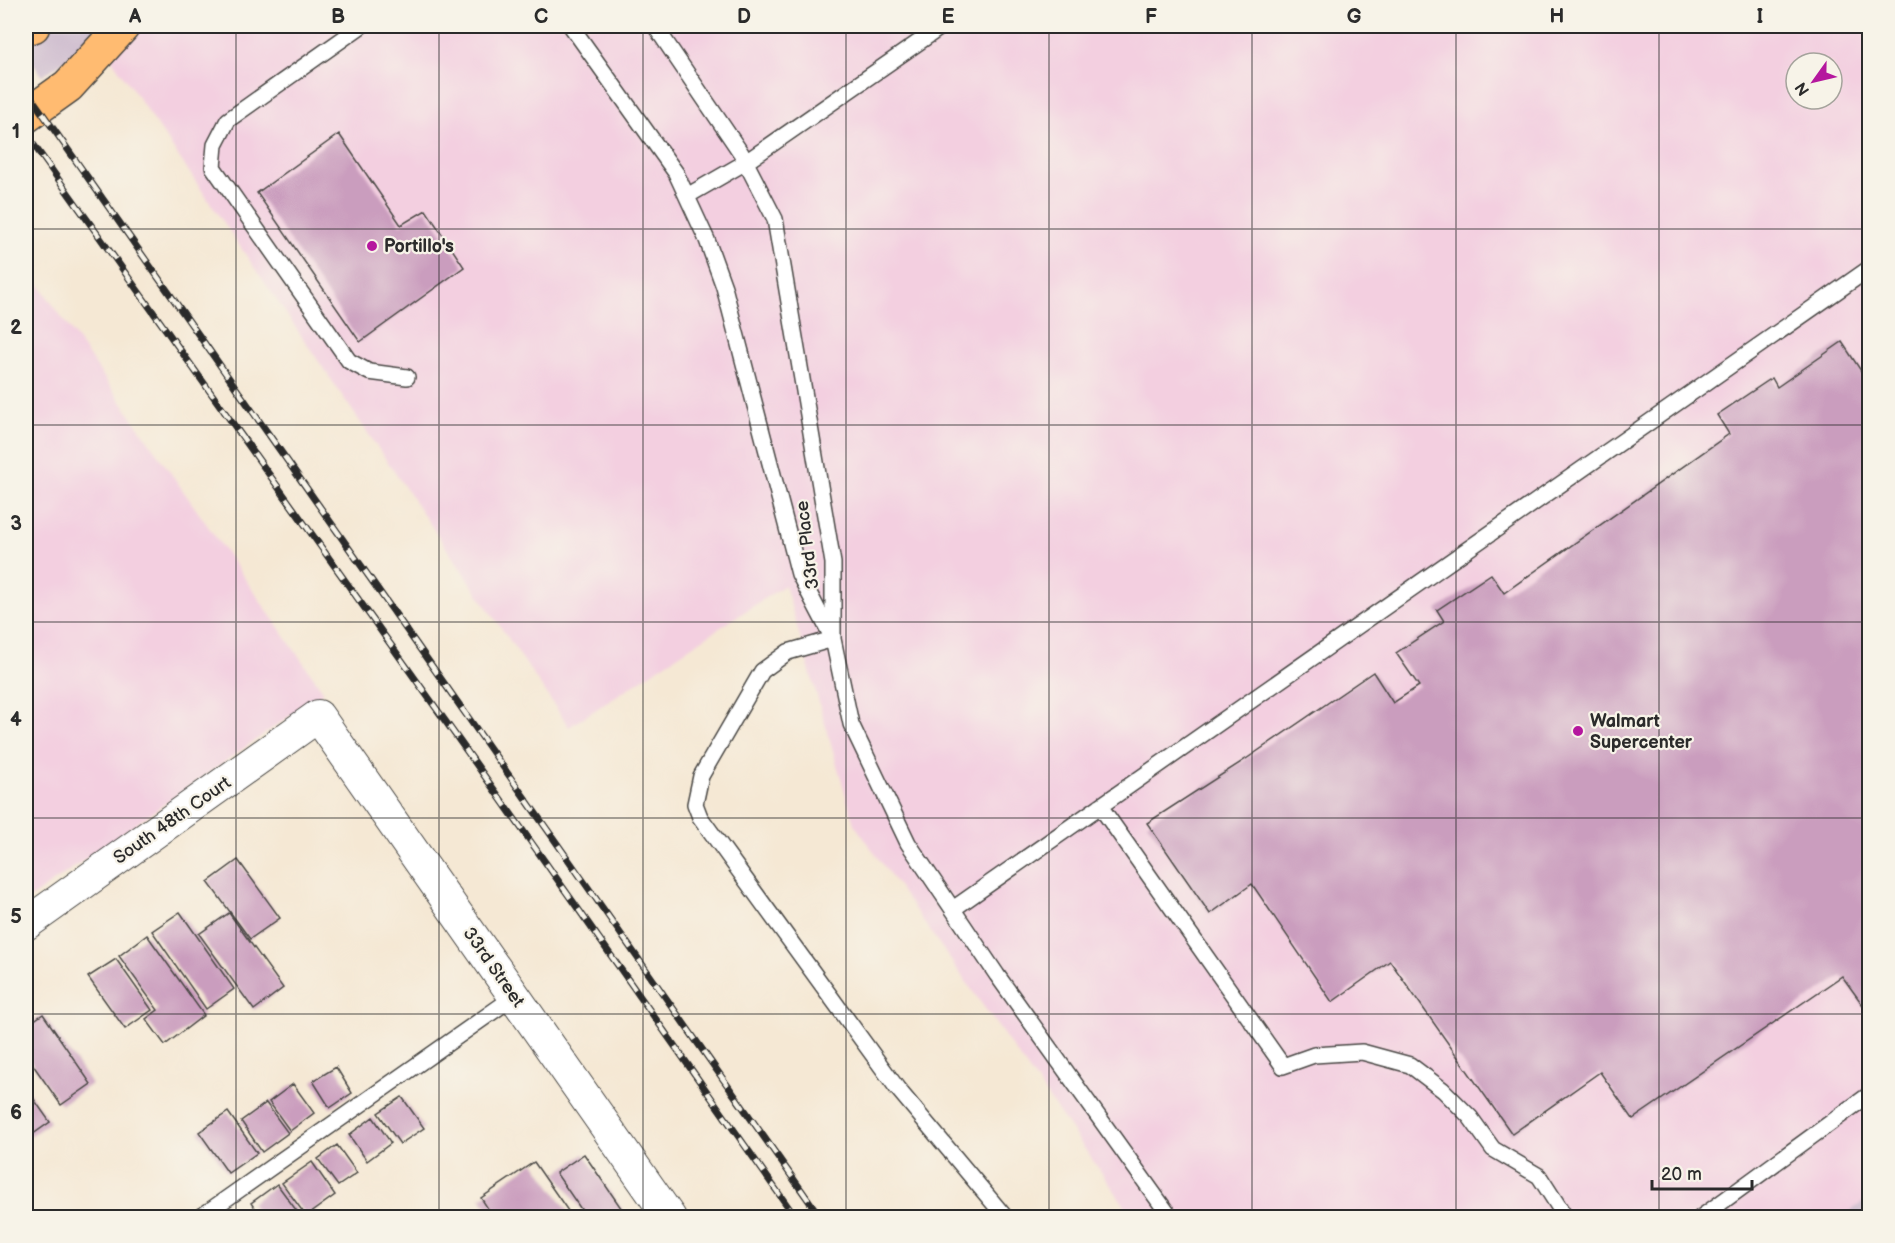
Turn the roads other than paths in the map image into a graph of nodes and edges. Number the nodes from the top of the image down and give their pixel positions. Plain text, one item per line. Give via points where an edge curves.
1 (33, 26) edge
2 (123, 26) edge
3 (361, 26) edge
4 (571, 26) edge
5 (656, 26) edge
6 (942, 26) edge
7 (26, 28) edge
8 (26, 116) edge
9 (746, 162) junction
10 (687, 196) junction
11 (1869, 268) edge
12 (407, 377) dead end
13 (833, 639) junction
14 (318, 716) joint
15 (1100, 806) junction
16 (953, 909) junction
17 (26, 924) edge
18 (515, 996) junction
19 (1869, 1094) edge
20 (199, 1218) edge
21 (670, 1218) edge
22 (1006, 1218) edge
23 (1171, 1218) edge
24 (1566, 1218) edge
25 (1700, 1218) edge

1 - 7 main road
2 - 8 main road via 68,86
3 - 12 lane via 228,120 215,145 213,167 349,361 369,372
4 - 10 lane, 33rd Place via 676,173
5 - 9 lane, 33rd Place
6 - 9 lane
9 - 10 lane
9 - 13 lane, 33rd Place via 775,219 833,563
10 - 13 lane, 33rd Place via 724,287 800,574
11 - 15 lane
13 - 16 lane via 851,724 908,843
13 - 22 lane via 788,652 762,671 700,776 695,804 710,832 897,1088
14 - 17 street, South 48th Court
14 - 18 street, 33rd Street
15 - 16 lane
15 - 24 lane via 1283,1066 1314,1055 1362,1052 1410,1065 1470,1117 1493,1149 1539,1176
16 - 23 lane
18 - 20 lane
18 - 21 street, 33rd Street
19 - 25 lane

